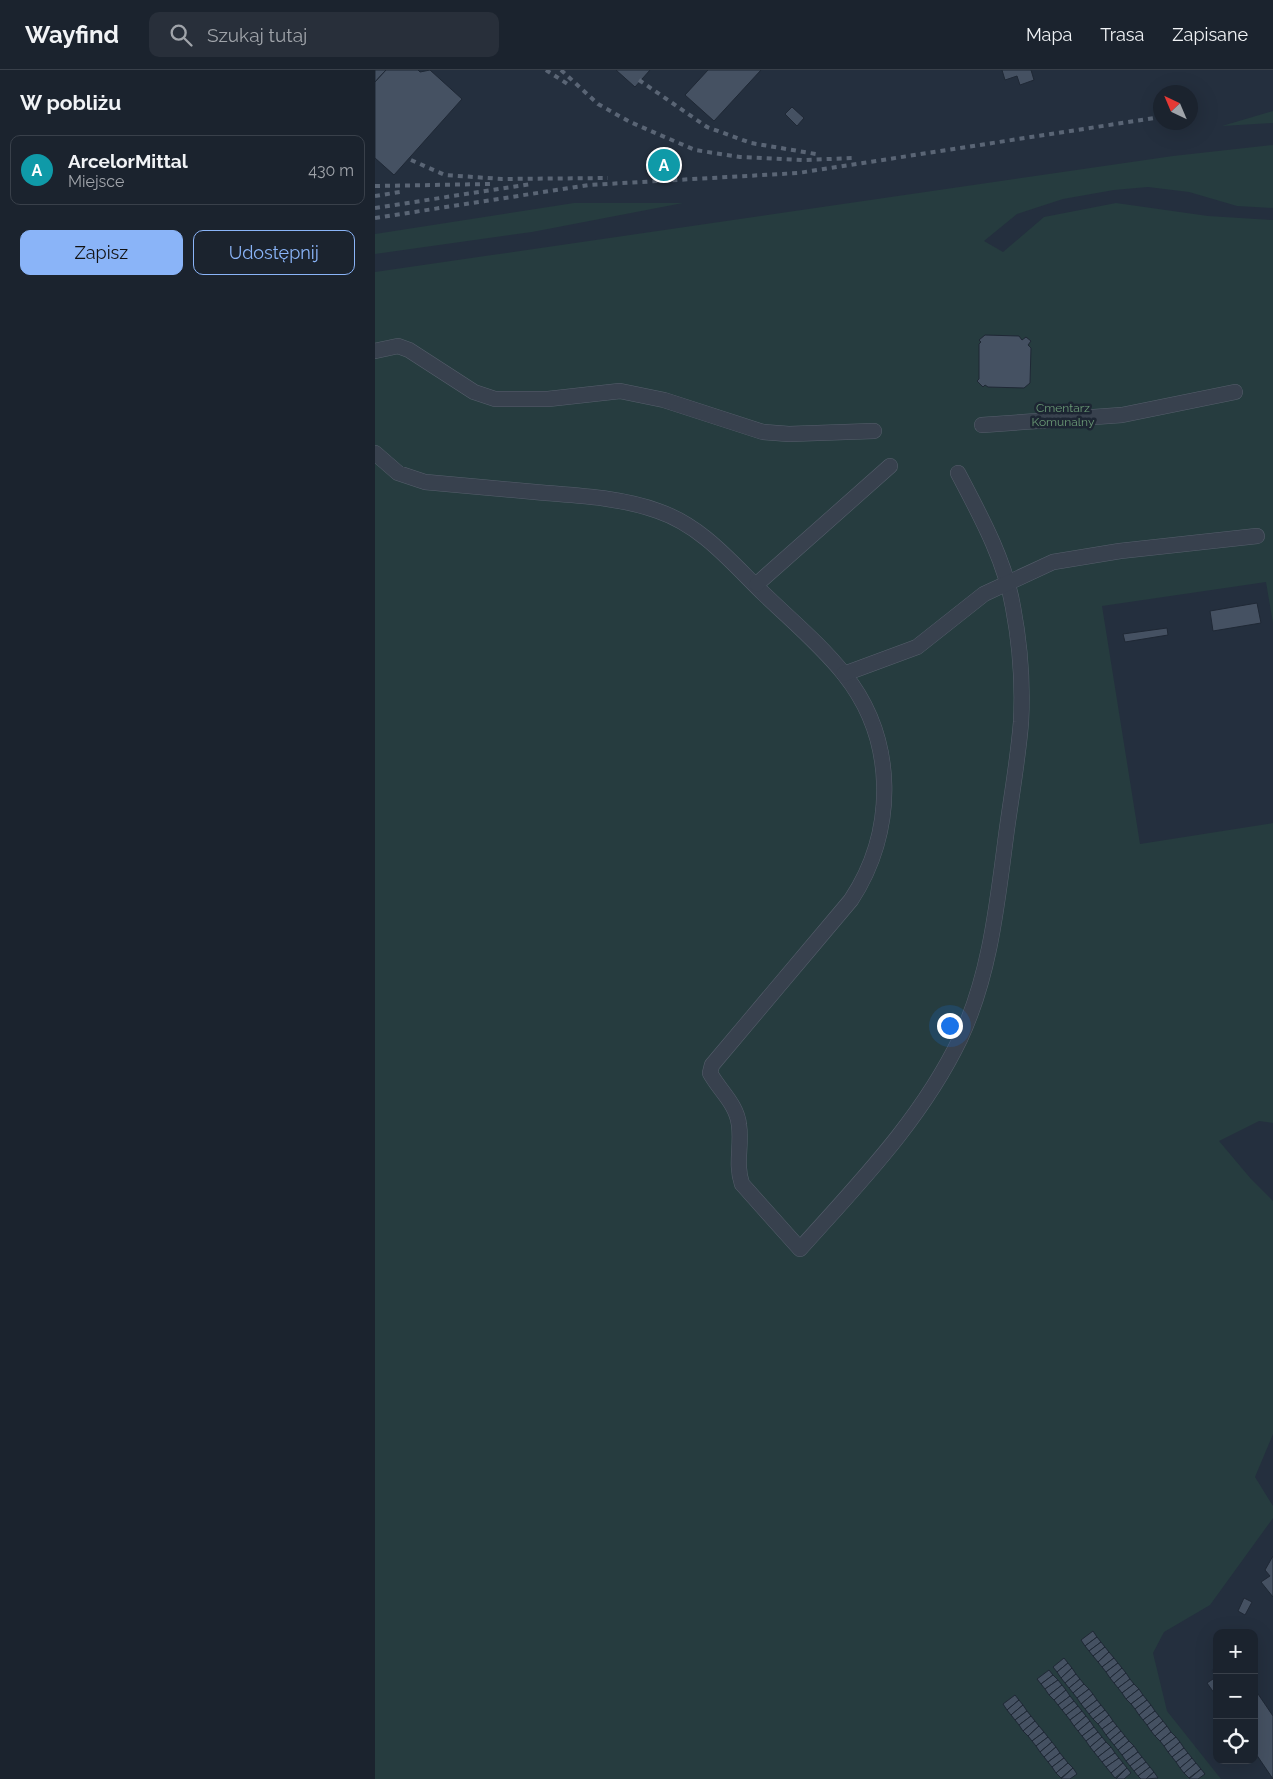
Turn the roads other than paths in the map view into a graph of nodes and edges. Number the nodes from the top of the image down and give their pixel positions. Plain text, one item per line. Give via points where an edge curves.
1 (375, 352) edge
2 (1235, 392) dead end
3 (982, 425) dead end
4 (874, 430) dead end
5 (375, 453) edge
6 (890, 466) dead end
7 (958, 473) dead end
8 (1257, 536) dead end
9 (1007, 582) junction
10 (757, 584) dead end
11 (844, 674) junction

1 - 4 street via 398,346 409,350 474,392 495,399 548,399 620,391 664,400 763,432
2 - 3 street via 1122,416
5 - 11 street via 398,473 425,482 625,502 659,511 695,528
6 - 10 street
7 - 9 street via 995,549
8 - 9 street via 1081,556 1053,562
9 - 11 street via 959,611 917,647
9 - 11 street via 1018,645 1021,722 993,935 985,970 959,1040 912,1119 890,1149 800,1249 742,1184 738,1119 730,1101 710,1073 712,1065 851,900 864,882 874,858 885,802 881,756 873,727

